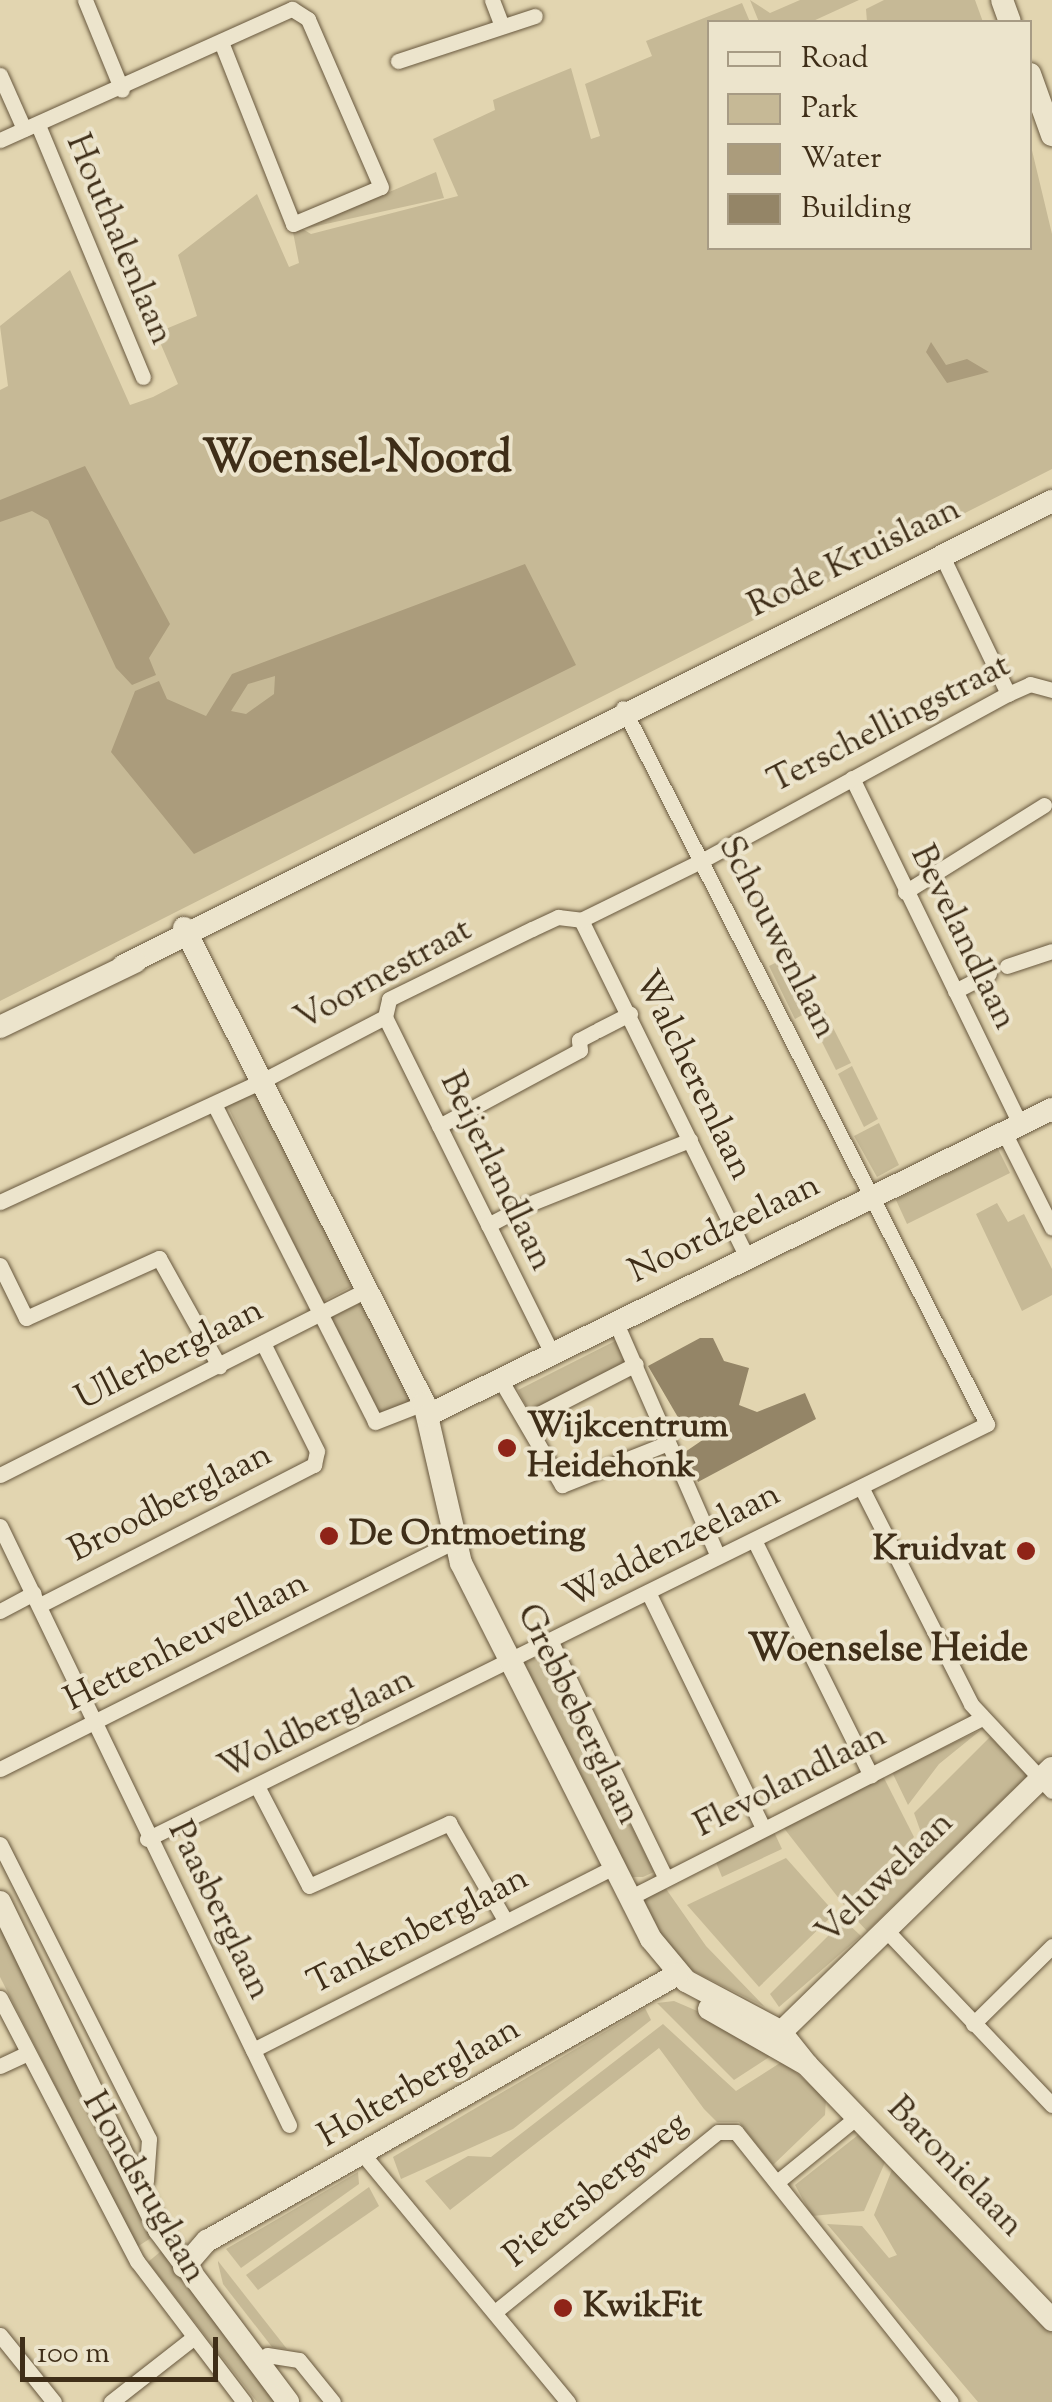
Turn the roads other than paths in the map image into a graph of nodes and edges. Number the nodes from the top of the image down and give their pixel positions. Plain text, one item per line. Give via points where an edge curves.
1 (85, 0) edge
2 (492, 0) edge
3 (290, 5) edge
4 (534, 16) dead end
5 (500, 21) junction
6 (223, 47) junction
7 (398, 61) dead end
8 (0, 75) edge
9 (1032, 80) edge
10 (122, 90) junction
11 (31, 127) junction
12 (1052, 135) edge
13 (0, 140) edge
14 (143, 377) dead end
15 (1052, 500) edge
16 (942, 556) junction
17 (1052, 691) edge
18 (1008, 694) junction
19 (626, 713) junction
20 (852, 778) junction
21 (1044, 805) dead end
22 (703, 860) junction
23 (906, 892) junction
24 (582, 920) junction
25 (186, 933) junction
26 (1052, 951) edge
27 (1007, 966) dead end
28 (989, 974) dead end
29 (955, 992) junction
30 (630, 1014) junction
31 (385, 1017) junction
32 (0, 1027) edge
33 (260, 1082) junction
34 (214, 1104) junction
35 (1052, 1109) edge
36 (439, 1126) junction
37 (1012, 1128) junction
38 (690, 1140) junction
39 (872, 1197) junction
40 (0, 1202) edge
41 (488, 1225) junction
42 (1052, 1228) edge
43 (747, 1258) junction
44 (0, 1264) edge
45 (367, 1290) junction
46 (321, 1313) junction
47 (616, 1323) junction
48 (263, 1343) junction
49 (552, 1354) junction
50 (636, 1364) junction
51 (218, 1366) junction
52 (500, 1380) junction
53 (975, 1399) joint
54 (426, 1409) junction
55 (529, 1418) junction
56 (668, 1442) junction
57 (0, 1475) edge
58 (861, 1487) junction
59 (0, 1526) edge
60 (754, 1540) junction
61 (453, 1542) junction
62 (718, 1556) junction
63 (648, 1592) junction
64 (37, 1599) junction
65 (0, 1611) edge
66 (551, 1642) junction
67 (512, 1661) junction
68 (980, 1719) junction
69 (96, 1722) junction
70 (0, 1769) edge
71 (871, 1776) junction
72 (1048, 1780) edge
73 (258, 1788) junction
74 (764, 1828) junction
75 (147, 1839) junction
76 (0, 1844) edge
77 (613, 1867) junction
78 (666, 1879) junction
79 (629, 1898) junction
80 (0, 1902) edge
81 (504, 1920) junction
82 (884, 1928) junction
83 (1052, 1946) edge
84 (671, 1978) junction
85 (0, 1998) edge
86 (973, 2024) junction
87 (775, 2037) junction
88 (253, 2050) junction
89 (28, 2053) junction
90 (0, 2066) edge
91 (1052, 2105) edge
92 (857, 2118) junction
93 (289, 2125) dead end
94 (125, 2151) junction
95 (366, 2158) junction
96 (146, 2182) junction
97 (777, 2182) junction
98 (191, 2261) junction
99 (496, 2311) junction
100 (1052, 2320) edge
101 (0, 2335) edge
102 (193, 2338) junction
103 (266, 2355) junction
104 (54, 2402) edge
105 (111, 2402) edge
106 (244, 2402) edge
107 (288, 2402) edge
108 (306, 2402) edge
109 (333, 2402) edge
110 (568, 2402) edge
111 (952, 2402) edge

1 - 10 street
2 - 5 street
3 - 6 street
3 - 6 street via 308,19 381,188 294,224
4 - 5 street via 506,27
5 - 7 street
6 - 10 street
8 - 11 street, Houthalenlaan
9 - 12 street
10 - 11 street
11 - 13 street
11 - 14 street, Houthalenlaan
15 - 16 street, Rode Kruislaan
16 - 18 street
16 - 19 street, Rode Kruislaan
17 - 18 street, Terschellingstraat via 1030,684
18 - 20 street, Terschellingstraat
19 - 22 street, Schouwenlaan
19 - 25 street, Rode Kruislaan
20 - 22 street, Terschellingstraat
20 - 23 street, Bevelandlaan
21 - 23 street
22 - 24 street, Voornestraat
22 - 39 street, Schouwenlaan
23 - 29 street, Bevelandlaan
24 - 30 street, Walcherenlaan
24 - 31 street, Voornestraat via 558,917 389,999
25 - 32 street, Rode Kruislaan
25 - 33 street, Grebbeberglaan
26 - 27 street
28 - 29 street
29 - 37 street, Bevelandlaan
30 - 36 street via 579,1040 580,1050
30 - 38 street, Walcherenlaan
31 - 33 street, Voornestraat
31 - 36 street, Beijerlandlaan
33 - 34 street, Voornestraat
33 - 45 street, Grebbeberglaan
34 - 40 street, Voornestraat
34 - 46 street
35 - 37 street, Noordzeelaan
36 - 41 street, Beijerlandlaan
37 - 39 street, Noordzeelaan
37 - 42 street, Bevelandlaan
38 - 41 street
38 - 43 street, Walcherenlaan
39 - 43 street, Noordzeelaan
39 - 53 street, Schouwenlaan
41 - 49 street, Beijerlandlaan
43 - 47 street, Noordzeelaan
44 - 51 street via 26,1318 159,1258
45 - 46 street, Ullerberglaan
45 - 54 street, Grebbeberglaan
46 - 48 street, Ullerberglaan
46 - 54 street via 375,1422
47 - 49 street, Noordzeelaan
47 - 50 street
48 - 51 street, Ullerberglaan
48 - 64 street, Broodberglaan via 318,1451 314,1465
49 - 52 street, Noordzeelaan
50 - 55 street
50 - 56 street
51 - 57 street, Ullerberglaan
52 - 54 street, Noordzeelaan
52 - 55 street
53 - 58 street, Waddenzeelaan via 987,1424
54 - 61 street, Grebbeberglaan
55 - 56 street via 562,1485
56 - 62 street
58 - 60 street, Waddenzeelaan
58 - 68 street
59 - 64 street, Paasberglaan
60 - 62 street, Waddenzeelaan
60 - 71 street
61 - 67 street, Grebbeberglaan
61 - 69 street, Hettenheuvellaan
62 - 63 street, Waddenzeelaan
63 - 66 street, Waddenzeelaan
63 - 74 street
64 - 65 street, Broodberglaan
64 - 69 street, Paasberglaan
66 - 67 street, Waddenzeelaan
66 - 78 street, Grebbeberglaan
67 - 73 street, Woldberglaan
67 - 77 street, Grebbeberglaan
68 - 71 street, Flevolandlaan
68 - 72 street
69 - 70 street, Hettenheuvellaan
69 - 75 street, Paasberglaan
71 - 74 street, Flevolandlaan
72 - 82 street, Veluwelaan
73 - 75 street, Woldberglaan
73 - 81 street via 309,1886 448,1823
74 - 78 street, Flevolandlaan
75 - 88 street, Paasberglaan
76 - 96 street, Hondsruglaan via 149,2140
77 - 79 street, Grebbeberglaan
77 - 81 street, Tankenberglaan
78 - 79 street, Flevolandlaan
79 - 84 street, Grebbeberglaan
80 - 94 street, Hondsruglaan
81 - 88 street, Tankenberglaan
82 - 86 street
82 - 87 street, Veluwelaan
83 - 86 street
84 - 87 street, Baronielaan
84 - 95 street, Holterberglaan
85 - 89 street, Hondsruglaan
86 - 91 street
87 - 92 street, Baronielaan
88 - 93 street, Paasberglaan
89 - 90 street
89 - 102 street, Hondsruglaan via 130,2248
92 - 97 street
92 - 100 street, Baronielaan
94 - 96 street, Hondsruglaan
94 - 98 street, Hondsruglaan
95 - 98 street, Holterberglaan
95 - 99 street
96 - 98 street, Hondsruglaan
97 - 99 street, Pietersbergweg via 736,2132 722,2129
97 - 111 street, Pietersbergweg
98 - 103 street, Hondsruglaan
98 - 107 street, Hondsruglaan
99 - 110 street
101 - 104 street
102 - 105 street
102 - 106 street, Hondsruglaan
103 - 108 street, Hondsruglaan
103 - 109 street via 298,2360

